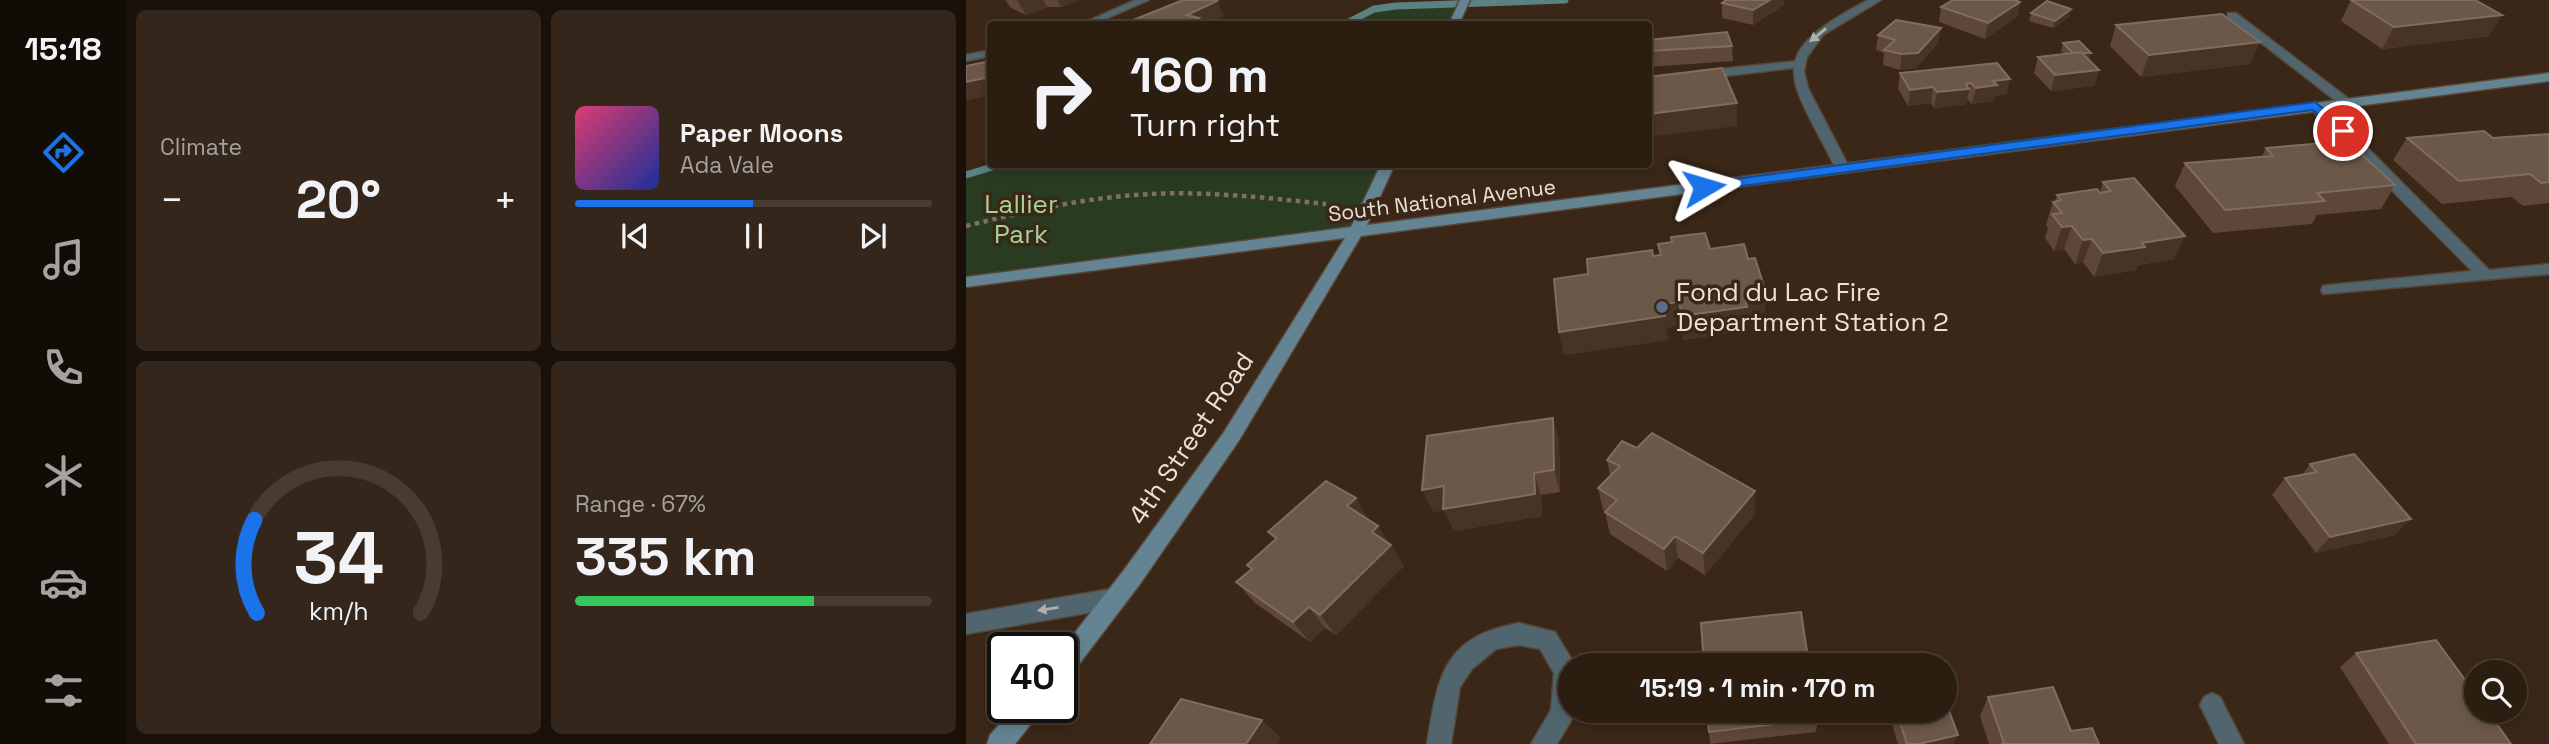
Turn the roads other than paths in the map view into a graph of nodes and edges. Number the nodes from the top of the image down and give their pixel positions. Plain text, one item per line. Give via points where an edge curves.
1 (1144, 0) edge
2 (1465, 0) edge
3 (1876, 0) edge
4 (2232, 15) dead end
5 (1456, 20) edge
6 (1093, 21) edge
7 (987, 54) edge
8 (966, 58) edge
9 (1798, 65) junction
10 (1690, 76) edge
11 (2549, 77) edge
12 (2346, 102) junction
13 (2315, 106) junction
14 (1386, 168) edge
15 (1843, 169) junction
16 (1356, 232) junction
17 (2549, 269) edge
18 (2484, 275) junction
19 (966, 282) edge
20 (2329, 290) dead end
21 (1116, 598) junction
22 (966, 624) edge
23 (1078, 647) edge
24 (2212, 705) dead end
25 (1017, 723) edge
26 (999, 744) edge
27 (1439, 744) edge
28 (1543, 744) edge
29 (2232, 744) edge

1 - 6 street
2 - 5 street
3 -> 9 street via 1817,34 1802,50
4 - 12 street
7 - 8 street
9 - 10 street
9 - 15 street via 1802,88
11 - 12 street, South National Avenue
12 - 13 street, South National Avenue
13 - 15 street, South National Avenue
13 - 18 street
14 - 16 street, 4th Street Road
15 - 16 street, South National Avenue
16 - 19 street, South National Avenue
16 - 21 street, 4th Street Road via 1231,437
17 - 18 street
18 - 20 street
21 -> 22 street
21 - 23 street, 4th Street Road
24 - 29 street
25 - 26 street
27 - 28 street via 1448,683 1464,661 1492,639 1519,634 1547,640 1566,671 1563,714

